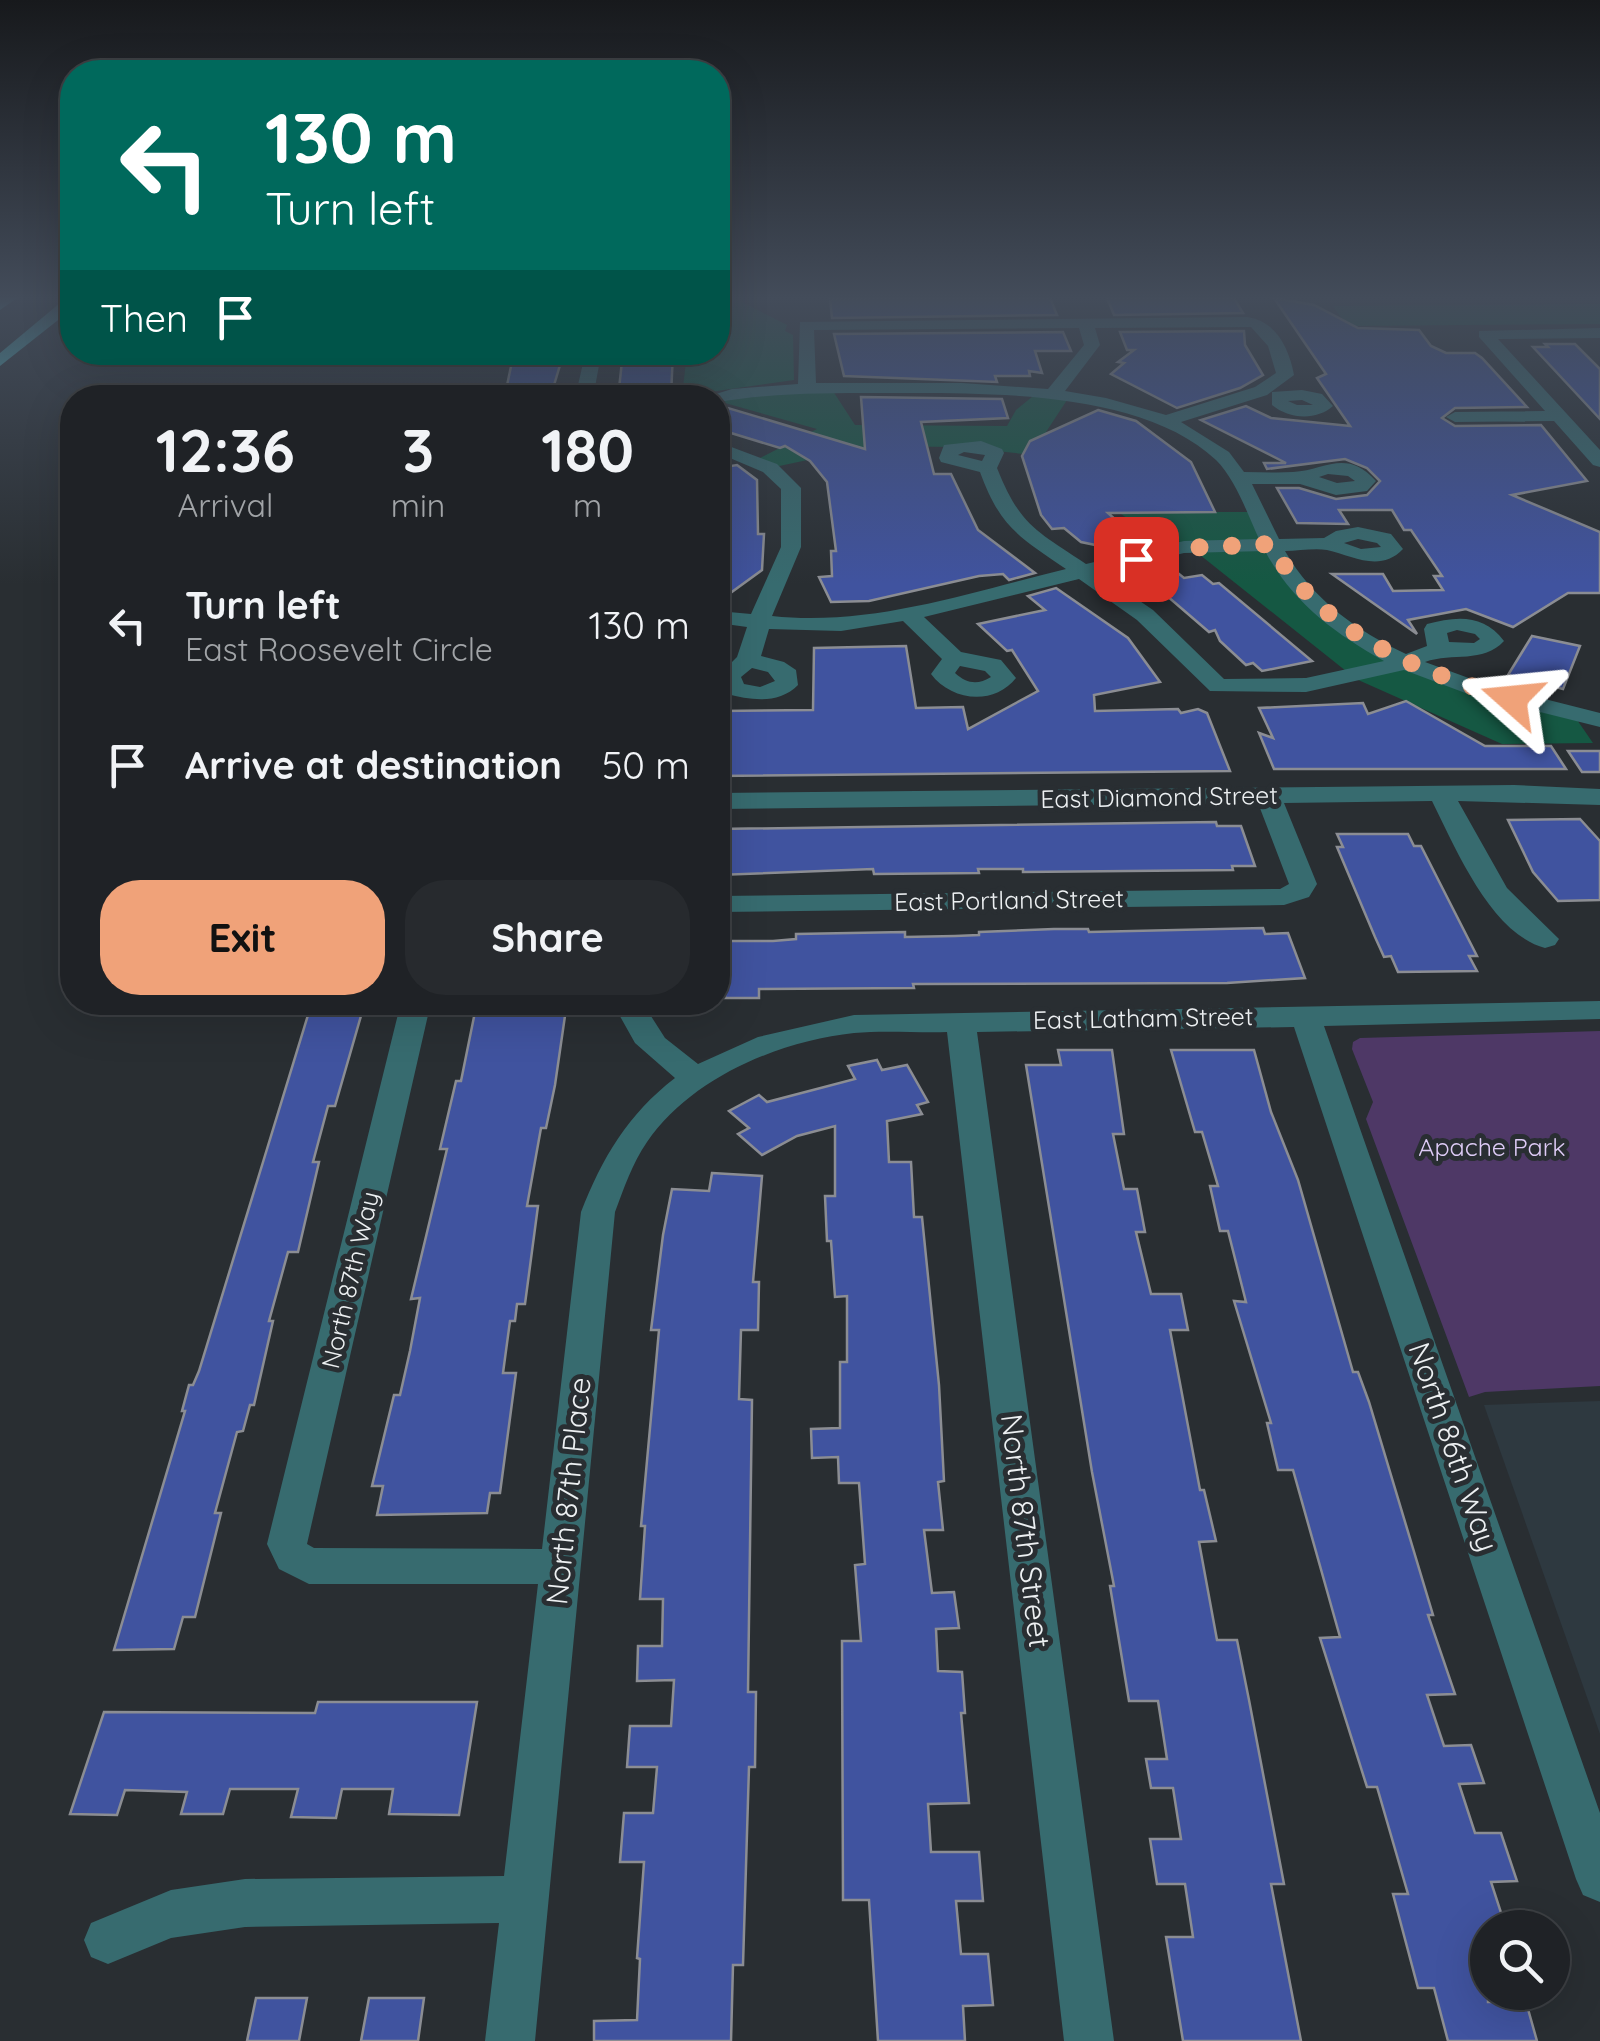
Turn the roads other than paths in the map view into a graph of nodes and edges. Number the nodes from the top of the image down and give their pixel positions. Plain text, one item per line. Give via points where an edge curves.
1 (757, 393) edge
2 (1046, 393) edge
3 (1268, 393) edge
4 (1539, 393) edge
5 (1054, 394) joint
6 (730, 396) edge
7 (1454, 416) dead end
8 (1559, 416) junction
9 (1162, 422) junction
10 (730, 452) edge
11 (1600, 461) edge
12 (988, 468) dead end
13 (1237, 478) junction
14 (1301, 478) dead end
15 (1271, 544) junction
16 (1330, 544) dead end
17 (1082, 572) junction
18 (908, 614) junction
19 (730, 618) edge
20 (760, 622) junction
21 (1439, 649) dead end
22 (954, 658) dead end
23 (748, 660) dead end
24 (1406, 662) junction
25 (1600, 720) edge
26 (1442, 794) junction
27 (1268, 796) junction
28 (1600, 797) edge
29 (730, 801) edge
30 (730, 904) edge
31 (1545, 939) dead end
32 (1600, 1010) edge
33 (413, 1015) edge
34 (634, 1015) edge
35 (1306, 1016) junction
36 (961, 1020) junction
37 (694, 1076) junction
38 (561, 1566) junction
39 (1600, 1878) edge
40 (524, 1899) junction
41 (108, 1940) dead end
42 (510, 2041) edge
43 (1090, 2041) edge

1 - 6 street
2 - 5 street
3 - 9 street
4 - 8 street
5 - 9 street
7 - 8 street
8 - 11 street
9 - 13 street via 1223,456
10 - 20 street via 770,468 791,488 791,547
12 - 17 street via 1012,518
13 - 14 street
13 - 15 street
15 - 16 street
15 - 17 street via 1184,548
15 - 24 street via 1294,582 1323,611
17 - 18 street
17 - 24 street via 1144,615 1218,686 1314,686
18 - 20 street via 841,624
18 - 22 street
19 - 20 street
20 - 23 street
21 - 24 street
24 - 25 street via 1505,697
26 - 27 street, East Diamond Street
26 - 28 street, East Diamond Street
26 - 31 street via 1502,906
27 - 29 street, East Diamond Street
27 - 30 street, East Portland Street via 1303,884 1284,897
32 - 35 street, East Latham Street
33 - 38 street, North 87th Way via 287,1544 309,1566
34 - 37 street via 665,1058
35 - 36 street, East Latham Street
35 - 39 street, North 86th Way
36 - 37 street, East Latham Street via 805,1032
36 - 43 street, North 87th Street
37 - 38 street, North 87th Place via 619,1158 598,1212
38 - 40 street, North 87th Place
40 - 41 street via 245,1903 172,1914
40 - 42 street, North 87th Place

